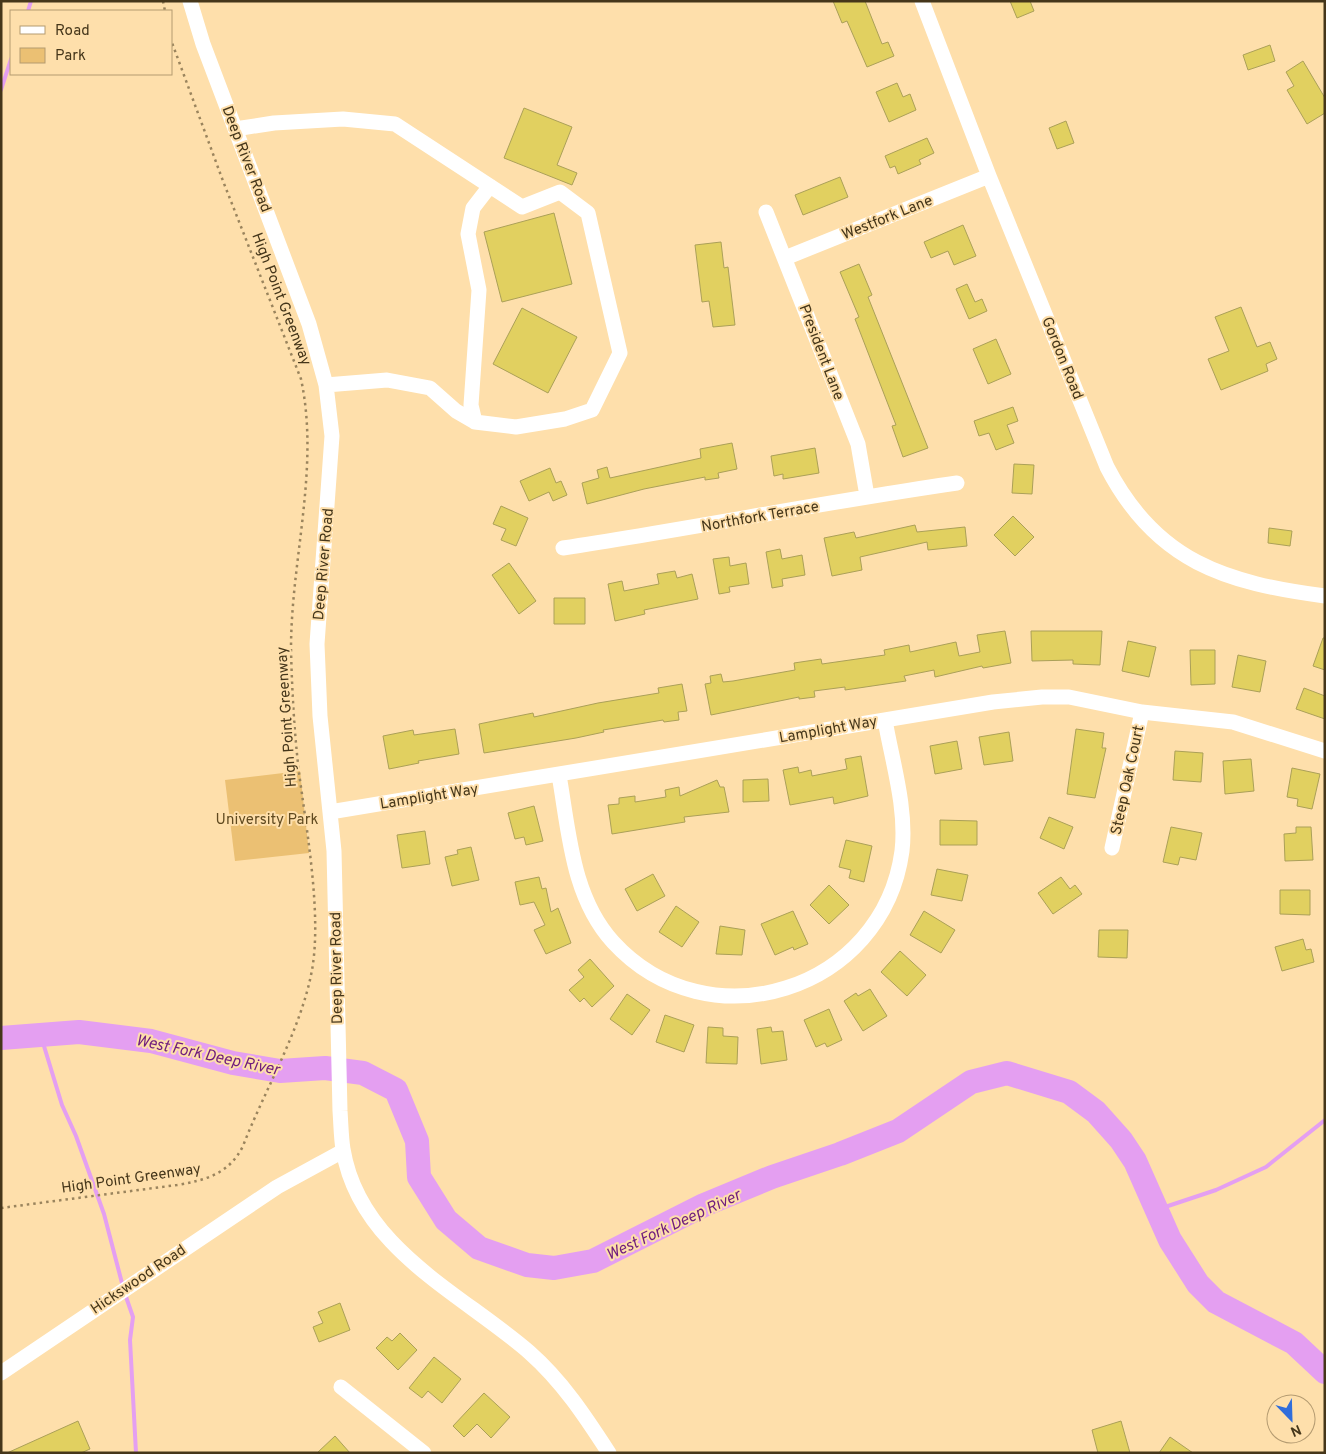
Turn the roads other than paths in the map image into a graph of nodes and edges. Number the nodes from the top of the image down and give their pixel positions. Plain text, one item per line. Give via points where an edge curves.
1 (190, 1) edge
2 (922, 1) edge
3 (235, 129) junction
4 (989, 176) junction
5 (490, 186) junction
6 (766, 212) dead end
7 (785, 258) junction
8 (326, 385) junction
9 (475, 422) junction
10 (957, 483) dead end
11 (867, 496) junction
12 (563, 548) dead end
13 (1325, 596) edge
14 (1142, 712) junction
15 (885, 720) junction
16 (1325, 751) edge
17 (558, 775) junction
18 (330, 812) junction
19 (1112, 848) dead end
20 (343, 1151) junction
21 (1, 1373) edge
22 (341, 1386) dead end
23 (414, 1450) edge
24 (608, 1453) edge

1 - 3 street, Deep River Road
2 - 4 street, Gordon Road
3 - 5 street via 274,122 343,119 395,124
3 - 8 street, Deep River Road via 306,316
4 - 7 street, Westfork Lane
4 - 13 street, Gordon Road via 1107,467 1126,501 1156,534 1200,564 1249,584
5 - 9 street via 473,208 468,234 479,290 471,405
5 - 9 street via 522,207 560,192 588,213 620,353 592,410 565,419 516,427
6 - 7 street, President Lane
7 - 11 street, President Lane via 858,444
8 - 9 street via 387,380 430,388 456,411
8 - 18 street, Deep River Road via 331,454 317,644 320,716
10 - 11 street, Northfork Terrace
11 - 12 street, Northfork Terrace
14 - 15 street, Lamplight Way via 1069,697 1042,696
14 - 16 street, Lamplight Way via 1234,722
14 - 19 street, Steep Oak Court
15 - 17 street, Lamplight Way
15 - 17 street via 903,826 896,880 874,926 853,949 829,969 777,992 745,996 693,990 672,984 632,960 612,941 593,912 575,869
17 - 18 street, Lamplight Way
18 - 20 street, Deep River Road via 334,851
20 - 21 street, Hickswood Road via 277,1187
20 - 24 street, Deep River Road via 363,1203 391,1241 430,1277 529,1352 573,1398
22 - 23 street

